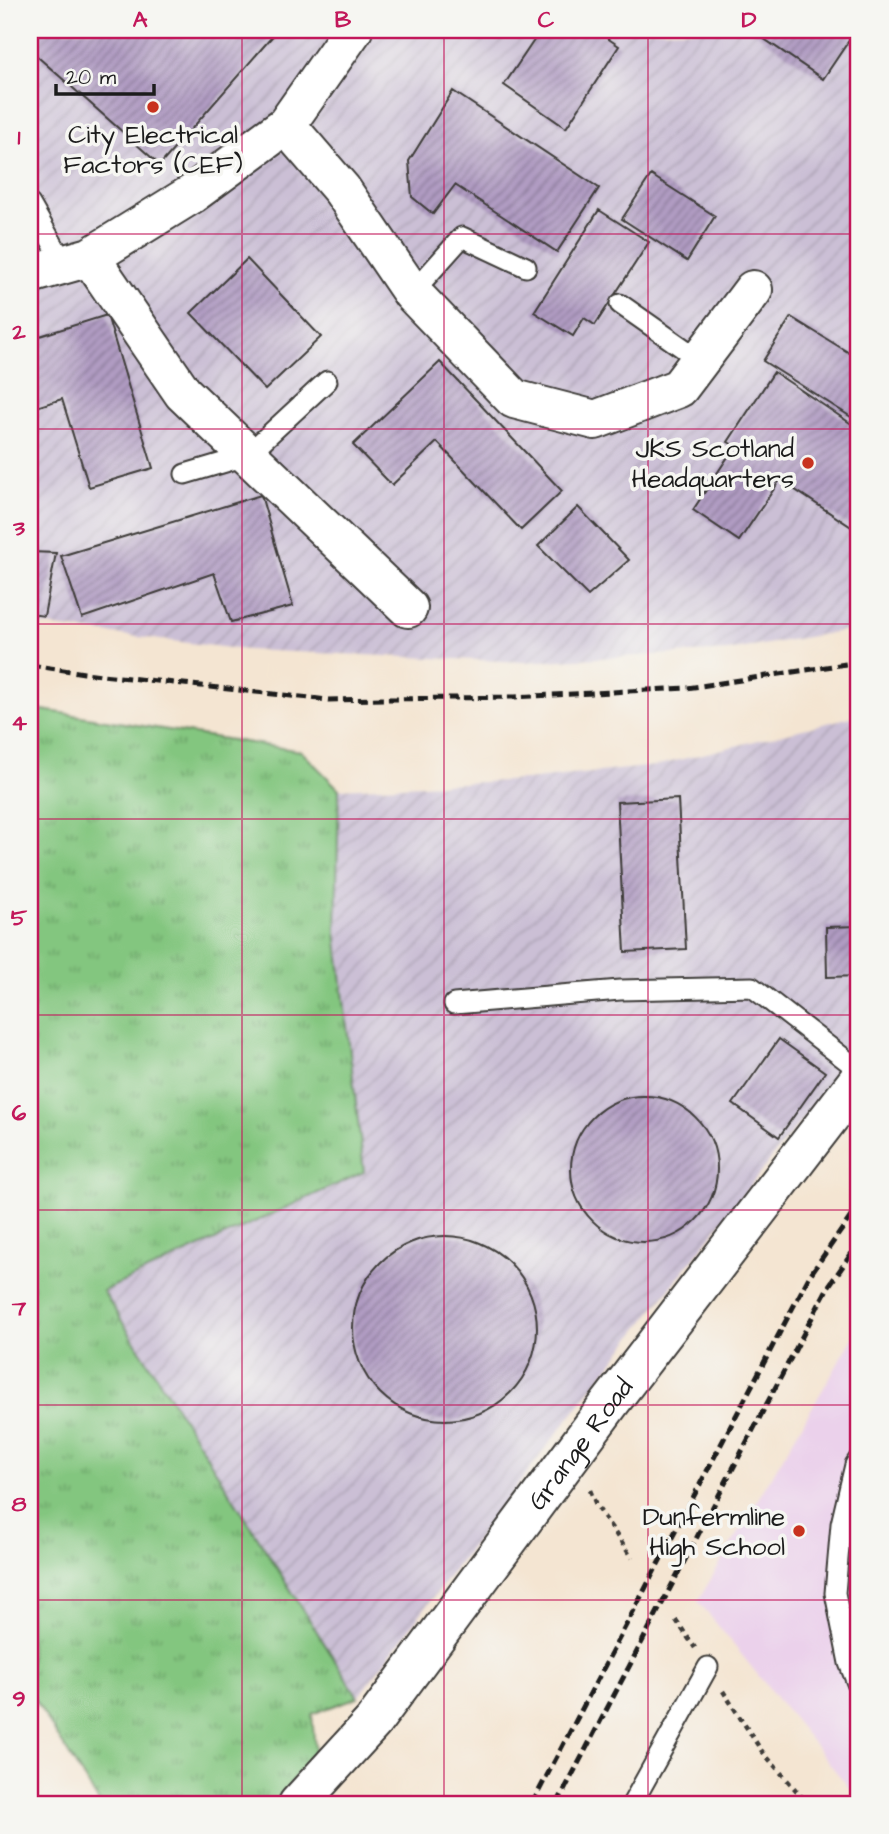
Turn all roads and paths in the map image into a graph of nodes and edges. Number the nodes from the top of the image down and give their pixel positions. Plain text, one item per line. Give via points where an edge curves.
1 (353, 30) edge
2 (286, 125) junction
3 (30, 204) edge
4 (61, 266) edge
5 (526, 267) dead end
6 (753, 290) dead end
7 (412, 293) junction
8 (620, 304) dead end
9 (700, 360) junction
10 (327, 381) dead end
11 (246, 456) junction
12 (185, 474) dead end
13 (408, 608) dead end
14 (454, 1004) dead end
15 (859, 1070) edge
16 (859, 1079) edge
17 (858, 1466) edge
18 (586, 1482) dead end
19 (632, 1558) dead end
20 (708, 1667) joint
21 (859, 1688) edge
22 (298, 1804) edge
23 (632, 1804) edge
24 (808, 1804) edge

1 - 2 street
2 - 4 street via 192,194
2 - 7 street via 342,190
3 - 4 lane
4 - 11 street
5 - 7 lane via 462,237
6 - 9 street
7 - 9 street via 514,400 595,420 679,388
8 - 9 lane
10 - 11 lane
11 - 12 lane
11 - 13 street
14 - 15 lane via 620,990 752,987
16 - 22 street, Grange Road via 373,1722
17 - 21 lane via 841,1524 835,1593 849,1663
18 - 19 path
20 - 23 lane
20 - 24 path via 761,1750

